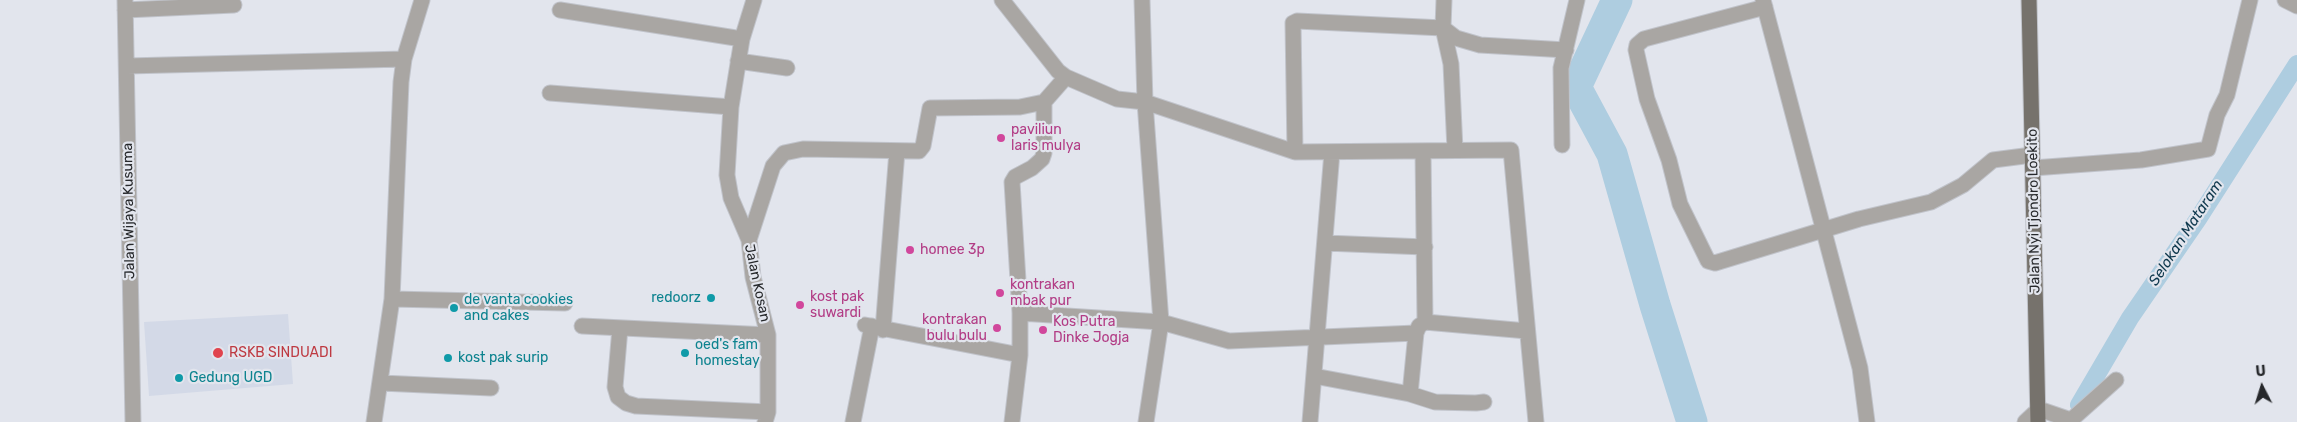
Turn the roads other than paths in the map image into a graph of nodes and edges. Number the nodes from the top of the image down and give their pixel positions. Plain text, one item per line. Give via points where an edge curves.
1 (422, 0) edge
2 (754, 0) edge
3 (1002, 0) edge
4 (1142, 0) edge
5 (1444, 0) edge
6 (1577, 0) edge
7 (2029, 0) edge
8 (2250, 0) edge
9 (2285, 0) edge
10 (1764, 3) edge
11 (125, 5) edge
12 (234, 5) dead end
13 (2297, 6) edge
14 (560, 10) dead end
15 (1443, 28) junction
16 (742, 39) junction
17 (1566, 50) junction
18 (404, 59) junction
19 (738, 61) junction
20 (127, 66) junction
21 (787, 68) dead end
22 (1066, 77) junction
23 (550, 93) dead end
24 (1044, 102) junction
25 (1146, 102) junction
26 (732, 107) junction
27 (1562, 145) dead end
28 (1455, 150) junction
29 (897, 151) junction
30 (1423, 151) junction
31 (1295, 152) junction
32 (1332, 152) junction
33 (2033, 161) junction
34 (1822, 230) junction
35 (749, 240) junction
36 (1325, 243) junction
37 (1425, 247) junction
38 (392, 299) junction
39 (565, 304) dead end
40 (1020, 313) junction
41 (1161, 322) junction
42 (582, 326) dead end
43 (873, 327) junction
44 (620, 328) junction
45 (1420, 328) junction
46 (1527, 331) junction
47 (768, 335) junction
48 (1318, 339) junction
49 (1020, 355) junction
50 (1314, 376) junction
51 (2116, 380) dead end
52 (381, 383) junction
53 (491, 388) dead end
54 (1410, 394) junction
55 (1484, 402) dead end
56 (766, 417) edge
57 (2035, 418) edge
58 (133, 422) edge
59 (374, 422) edge
60 (853, 422) edge
61 (1012, 422) edge
62 (1146, 422) edge
63 (1310, 422) edge
64 (1536, 422) edge
65 (1868, 422) edge

1 - 18 street
2 - 16 street, Jalan Kosan
3 - 22 street
4 - 25 street
5 - 15 street
6 - 17 street
7 - 33 main road, Jalan Nyi Tjondro Loekito
8 - 33 street via 2227,95 2217,115 2208,149 2141,160
9 - 13 street
10 - 34 street
10 - 34 street via 1640,42 1636,50 1647,99 1669,160 1680,204 1708,261 1715,263
11 - 12 street
11 - 20 street, Jalan Wijaya Kusuma
14 - 16 street
15 - 17 street via 1456,38 1480,45
15 - 28 street via 1451,64
15 - 31 street via 1294,21
16 - 19 street, Jalan Kosan
17 - 27 street via 1560,78
18 - 20 street
18 - 38 street via 398,128
19 - 21 street
19 - 26 street, Jalan Kosan
20 - 58 street, Jalan Wijaya Kusuma
22 - 24 street
22 - 25 street via 1117,99
23 - 26 street
24 - 29 street via 1020,107 930,108 923,146 914,153
24 - 40 street via 1042,159 1012,182
25 - 31 street
25 - 41 street
26 - 35 street, Jalan Kosan via 726,175 731,198
28 - 30 street
28 - 46 street via 1511,150
29 - 35 street via 803,149 784,153 773,166
29 - 43 street
30 - 32 street
30 - 37 street
31 - 32 street
32 - 36 street
33 - 34 street via 1993,160 1963,185 1931,202
33 - 57 main road, Jalan Nyi Tjondro Loekito
34 - 65 street via 1860,368
35 - 47 street, Jalan Kosan via 753,277
36 - 37 street
36 - 48 street
37 - 45 street
38 - 39 street
38 - 52 street
40 - 41 street
40 - 49 street
41 - 48 street via 1229,340
41 - 62 street
42 - 44 street
43 - 49 street
43 - 60 street
44 - 47 street
44 - 56 street via 615,387 618,396 626,403
45 - 46 street
45 - 48 street
45 - 54 street
46 - 64 street
47 - 56 street, Jalan Kosan
48 - 50 street
49 - 61 street
50 - 54 street
50 - 63 street
51 - 57 street via 2071,420
52 - 53 street
52 - 59 street
54 - 55 street via 1435,402

